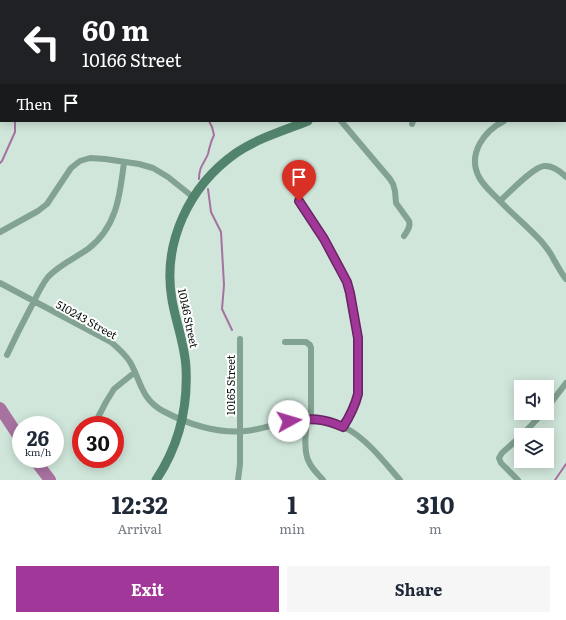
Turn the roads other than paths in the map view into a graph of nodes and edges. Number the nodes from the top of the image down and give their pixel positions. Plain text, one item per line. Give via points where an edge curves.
1 (306, 122) edge
2 (342, 122) edge
3 (502, 122) edge
4 (124, 162) junction
5 (566, 177) edge
6 (193, 197) junction
7 (299, 201) dead end
8 (500, 201) junction
9 (0, 232) edge
10 (404, 236) dead end
11 (566, 279) edge
12 (0, 283) edge
13 (34, 301) junction
14 (240, 339) dead end
15 (285, 342) dead end
16 (7, 355) dead end
17 (135, 372) junction
18 (566, 383) edge
19 (554, 399) edge
20 (99, 416) edge
21 (309, 419) junction
22 (182, 420) junction
23 (536, 420) edge
24 (343, 427) junction
25 (528, 428) edge
26 (239, 432) junction
27 (514, 442) edge
28 (156, 480) edge
29 (238, 480) edge
30 (323, 480) edge
31 (400, 480) edge
32 (518, 480) edge

1 - 6 street, 10146 Street via 254,143 237,153 214,171
2 - 10 street via 390,179 396,203 410,225
3 - 8 street via 482,139 475,165 482,182
4 - 6 street via 153,168
4 - 9 street via 90,158 80,161 71,168 44,207
4 - 13 street via 118,205 107,229 88,248 50,275
5 - 8 street via 558,169 538,167
6 - 22 street, 10146 Street via 178,227 170,272 172,301 186,366
7 - 24 street via 324,239 347,282 350,293 358,338 358,394 354,408
8 - 11 street via 544,244
12 - 13 street, 510243 Street
13 - 16 street
13 - 17 street, 510243 Street via 111,342 124,354
14 - 26 street, 10165 Street
15 - 21 street via 306,342 311,348
17 - 20 street via 114,389
17 - 22 street, 510243 Street via 141,388 150,401
18 - 19 street
21 - 24 street, 510243 Street via 324,420
21 - 26 street, 510243 Street
21 - 30 street via 307,457
22 - 26 street, 510243 Street via 217,430
22 - 28 street, 10146 Street via 166,463
23 - 25 street
24 - 31 street, 510243 Street via 365,442
26 - 29 street, 10165 Street
27 - 32 street via 499,458

